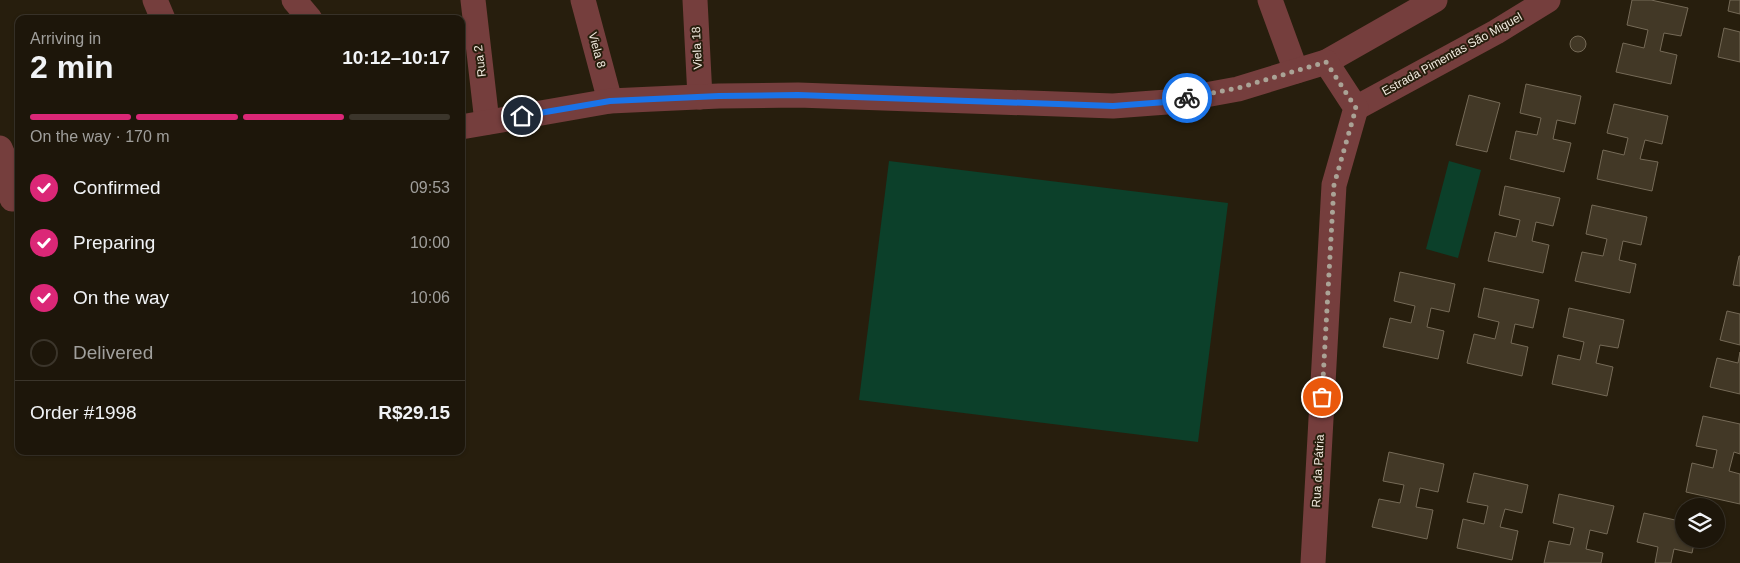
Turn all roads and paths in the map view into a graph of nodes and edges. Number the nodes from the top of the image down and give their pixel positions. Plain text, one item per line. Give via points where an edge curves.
1 (155, 0) edge
2 (294, 0) edge
3 (473, 0) edge
4 (583, 0) edge
5 (695, 0) edge
6 (1270, 0) edge
7 (1434, 0) edge
8 (1548, 0) edge
9 (161, 15) edge
10 (307, 15) edge
11 (1326, 62) junction
12 (1296, 71) junction
13 (700, 97) junction
14 (610, 101) junction
15 (1356, 108) junction
16 (487, 122) junction
17 (465, 126) edge
18 (0, 148) edge
19 (10, 199) edge
20 (1313, 563) edge

1 - 9 street
2 - 10 street
3 - 16 street, Rua 2
4 - 14 street, Viela 8
5 - 13 street, Viela 18
6 - 12 street
7 - 11 street
8 - 15 street, Estrada Pimentas São Miguel
11 - 12 street
11 - 15 street
12 - 13 street via 1220,92 1166,102 1113,106 798,95
13 - 14 street
14 - 16 street
15 - 20 street, Rua da Pátria via 1334,185
16 - 17 street
18 - 19 street via 4,155

